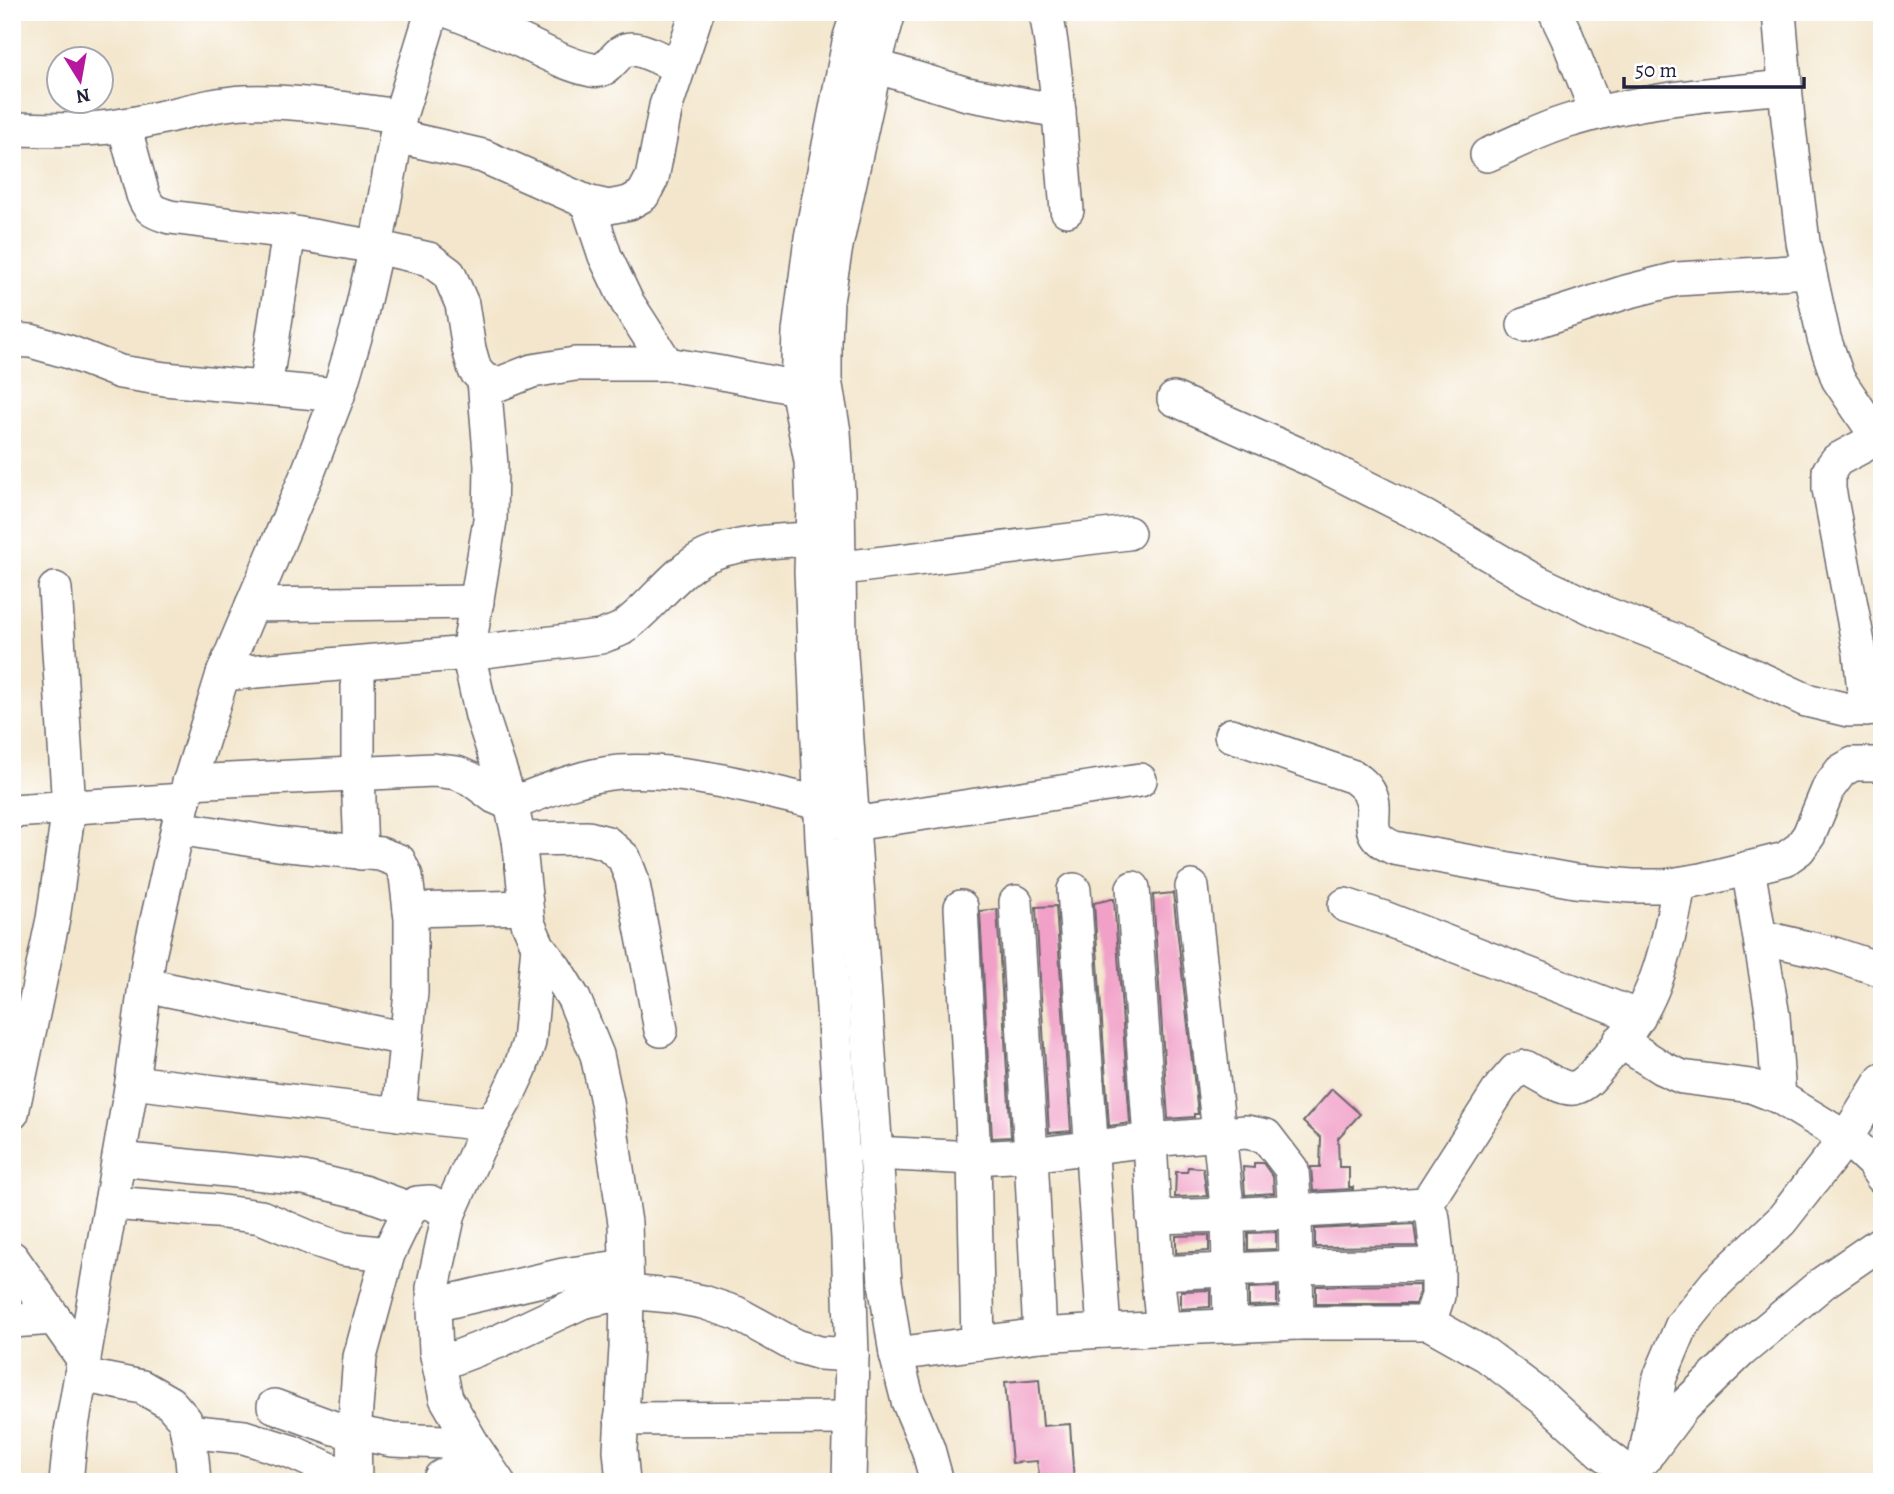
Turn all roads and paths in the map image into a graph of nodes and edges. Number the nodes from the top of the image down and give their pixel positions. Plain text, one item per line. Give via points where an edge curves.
1 (432, 12) edge
2 (451, 12) edge
3 (696, 12) edge
4 (858, 12) edge
5 (889, 12) edge
6 (1046, 12) edge
7 (1555, 12) edge
8 (1779, 12) edge
9 (678, 66) junction
10 (875, 66) junction
11 (1785, 87) junction
12 (1059, 111) junction
13 (1597, 113) junction
14 (124, 125) junction
15 (398, 126) junction
16 (12, 129) edge
17 (1487, 155) dead end
18 (587, 202) junction
19 (1067, 210) dead end
20 (289, 232) junction
21 (376, 247) junction
22 (1809, 271) junction
23 (1524, 325) dead end
24 (12, 340) edge
25 (667, 364) junction
26 (484, 380) junction
27 (265, 388) junction
28 (797, 388) junction
29 (338, 395) junction
30 (1174, 399) dead end
31 (1880, 441) edge
32 (1128, 533) dead end
33 (822, 564) junction
34 (55, 589) dead end
35 (477, 602) junction
36 (252, 605) junction
37 (468, 653) junction
38 (358, 664) junction
39 (222, 674) junction
40 (1874, 710) edge
41 (1231, 735) dead end
42 (1882, 764) edge
43 (358, 774) junction
44 (1140, 780) dead end
45 (184, 803) junction
46 (820, 803) junction
47 (511, 804) junction
48 (69, 808) junction
49 (12, 811) edge
50 (853, 824) junction
51 (519, 839) junction
52 (361, 853) junction
53 (1748, 868) junction
54 (1679, 884) junction
55 (1192, 887) dead end
56 (1133, 888) dead end
57 (1074, 890) dead end
58 (1016, 902) dead end
59 (1345, 905) dead end
60 (526, 907) junction
61 (961, 907) dead end
62 (410, 911) junction
63 (1761, 937) junction
64 (538, 946) junction
65 (1882, 970) edge
66 (145, 985) junction
67 (1629, 1029) junction
68 (661, 1030) dead end
69 (406, 1039) junction
70 (1882, 1080) edge
71 (132, 1083) junction
72 (1779, 1097) junction
73 (12, 1113) edge
74 (399, 1114) junction
75 (491, 1125) junction
76 (1218, 1134) junction
77 (1846, 1138) junction
78 (1150, 1140) junction
79 (1092, 1146) junction
80 (874, 1153) junction
81 (1031, 1154) junction
82 (974, 1158) junction
83 (118, 1159) junction
84 (1882, 1177) edge
85 (111, 1203) junction
86 (1426, 1204) junction
87 (410, 1209) junction
88 (1295, 1212) junction
89 (449, 1213) junction
90 (1228, 1215) junction
91 (1153, 1217) junction
92 (1882, 1242) edge
93 (388, 1254) junction
94 (12, 1258) edge
95 (1438, 1265) junction
96 (1295, 1267) junction
97 (1229, 1269) junction
98 (1157, 1273) junction
99 (627, 1279) junction
100 (434, 1305) junction
101 (54, 1318) junction
102 (12, 1321) edge
103 (1297, 1323) junction
104 (1429, 1323) junction
105 (1230, 1325) junction
106 (1163, 1328) junction
107 (1104, 1331) junction
108 (1040, 1335) junction
109 (978, 1343) junction
110 (896, 1353) junction
111 (852, 1355) junction
112 (439, 1364) junction
113 (83, 1368) junction
114 (274, 1406) dead end
115 (851, 1418) junction
116 (621, 1419) junction
117 (187, 1432) junction
118 (354, 1433) junction
119 (484, 1460) edge
120 (1640, 1473) edge
121 (355, 1481) edge
122 (66, 1482) edge
123 (194, 1482) edge
124 (439, 1482) edge
125 (623, 1482) edge
126 (849, 1482) edge
127 (937, 1482) edge

1 - 15 street
2 - 9 street via 595,71 606,69 630,48
3 - 9 street
4 - 28 street via 811,239
5 - 10 street
6 - 12 street
7 - 13 street
8 - 11 street
9 - 18 street via 652,178 643,195 629,204 609,207
10 - 12 street via 967,94
10 - 33 street via 827,301 825,380 838,494
11 - 13 street
11 - 22 street
12 - 19 street
13 - 17 street
14 - 15 street via 244,102 296,103
14 - 16 street
14 - 20 street via 143,195 155,212
15 - 18 street via 483,156
15 - 21 street
18 - 25 street via 627,302
20 - 21 street
20 - 27 street
21 - 26 street via 429,259 449,274 462,304 475,370
21 - 29 street
22 - 23 street via 1677,279
22 - 31 street via 1838,379
24 - 27 street via 69,352 120,372
25 - 26 street via 575,364 532,371 499,384
25 - 28 street
26 - 35 street via 490,520
27 - 29 street
28 - 33 street via 811,461
29 - 36 street
30 - 40 street via 1327,467 1531,579 1599,611 1806,700 1848,710
31 - 40 street via 1837,460 1829,471
32 - 33 street
33 - 37 street via 746,544 706,556 619,630 601,637
33 - 46 street
33 - 50 street via 840,641
34 - 48 street
35 - 36 street
35 - 37 street
36 - 39 street
37 - 38 street
37 - 47 street via 482,716
38 - 39 street
38 - 43 street
39 - 45 street
41 - 54 street via 1354,777 1367,789 1372,803 1373,833 1394,848 1575,881
42 - 53 street via 1853,764 1840,771 1800,849 1785,859
43 - 45 street
43 - 47 street via 433,770 457,774
43 - 52 street
44 - 50 street
45 - 48 street
45 - 52 street via 278,844
45 - 66 street
46 - 47 street via 668,773 617,772 568,783
46 - 111 street
47 - 51 street
48 - 49 street
48 - 73 street via 53,919
50 - 80 street
51 - 60 street
51 - 68 street via 587,838 607,843 624,858
52 - 62 street via 399,861 406,876
53 - 54 street
53 - 63 street
54 - 67 street via 1658,975
55 - 76 street
56 - 78 street
57 - 79 street
58 - 81 street
59 - 67 street via 1384,918
60 - 62 street
60 - 64 street
61 - 82 street
62 - 69 street via 411,992
63 - 65 street
63 - 72 street
64 - 75 street via 528,1042 520,1069
64 - 99 street via 574,999 597,1055 625,1223
66 - 69 street
66 - 71 street
67 - 72 street via 1662,1068 1682,1077 1751,1086
67 - 86 street via 1585,1084 1560,1086 1525,1067 1516,1070
69 - 74 street
70 - 77 street
71 - 74 street
71 - 83 street
72 - 77 street
74 - 75 street
75 - 89 street
76 - 78 street
76 - 88 street via 1266,1136 1292,1170
76 - 90 street
77 - 84 street
77 - 120 street via 1781,1221 1716,1283 1682,1325 1660,1377
78 - 79 street
78 - 91 street
79 - 81 street
79 - 107 street
80 - 82 street
80 - 110 street
81 - 82 street
81 - 108 street
82 - 109 street
83 - 85 street
83 - 87 street via 304,1178
85 - 93 street via 261,1217 342,1250
85 - 113 street
86 - 88 street
86 - 95 street via 1433,1219
87 - 89 street via 430,1202
87 - 93 street
88 - 90 street
88 - 96 street
89 - 100 street via 433,1288
90 - 91 street
90 - 97 street
91 - 98 street
92 - 120 street via 1824,1282 1741,1351 1683,1407
93 - 118 street via 360,1357
94 - 101 street
95 - 96 street
95 - 104 street via 1438,1296
96 - 97 street
96 - 103 street
97 - 98 street
97 - 105 street
98 - 106 street
99 - 100 street via 563,1275
99 - 111 street via 736,1313 796,1346
99 - 112 street via 497,1342
99 - 116 street
100 - 112 street
101 - 102 street
101 - 113 street
103 - 104 street
103 - 105 street
104 - 120 street via 1496,1362 1544,1398 1602,1452
105 - 106 street
106 - 107 street
107 - 108 street
108 - 109 street
109 - 110 street
110 - 127 street
111 - 115 street
112 - 119 street via 446,1398
113 - 117 street via 142,1387 170,1403 185,1420
113 - 122 street
114 - 118 street
115 - 116 street
115 - 126 street
116 - 125 street
117 - 121 street via 244,1437 292,1452
117 - 123 street
118 - 119 street
118 - 121 street
119 - 124 street

